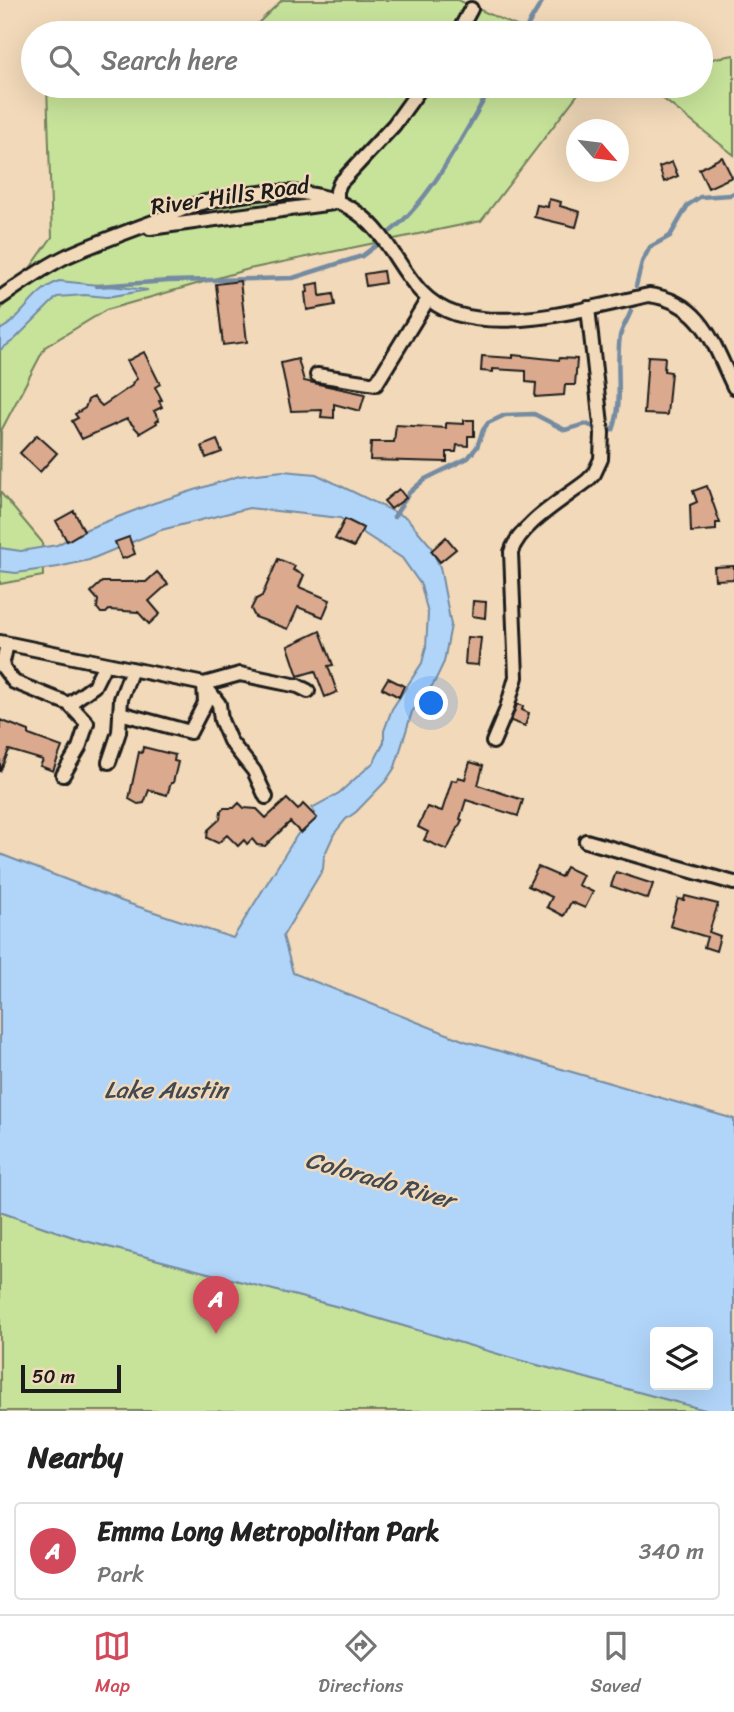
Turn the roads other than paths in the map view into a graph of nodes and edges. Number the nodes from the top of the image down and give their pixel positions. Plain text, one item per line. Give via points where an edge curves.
1 (471, 9) dead end
2 (464, 21) edge
3 (413, 98) edge
4 (337, 202) junction
5 (129, 231) junction
6 (0, 298) edge
7 (428, 299) junction
8 (587, 308) junction
9 (317, 374) dead end
10 (734, 387) edge
11 (4, 643) edge
12 (105, 664) junction
13 (132, 669) junction
14 (204, 684) junction
15 (308, 691) dead end
16 (69, 704) junction
17 (120, 712) junction
18 (493, 742) dead end
19 (109, 762) dead end
20 (63, 775) dead end
21 (266, 797) dead end
22 (586, 841) dead end
23 (734, 883) edge

1 - 2 street
3 - 4 street via 340,183
4 - 5 street, River Hills Road
4 - 5 street, River Hills Road via 285,192 241,195 203,202
4 - 7 street, River Hills Road via 358,212 377,230 416,289
5 - 6 street, River Hills Road via 66,257
7 - 8 street, River Hills Road via 458,314 514,319
7 - 9 street via 376,384
8 - 10 street, River Hills Road via 649,295 681,304 704,326
8 - 18 street via 601,459 587,481 514,542 516,677
11 - 12 street
11 - 16 street via 2,666 14,682
12 - 13 street
12 - 16 street via 94,686
13 - 14 street
13 - 17 street
14 - 15 street via 240,674
14 - 17 street via 205,703 190,732
14 - 21 street via 219,704 230,741 254,771
16 - 20 street via 87,723
17 - 19 street
22 - 23 street

